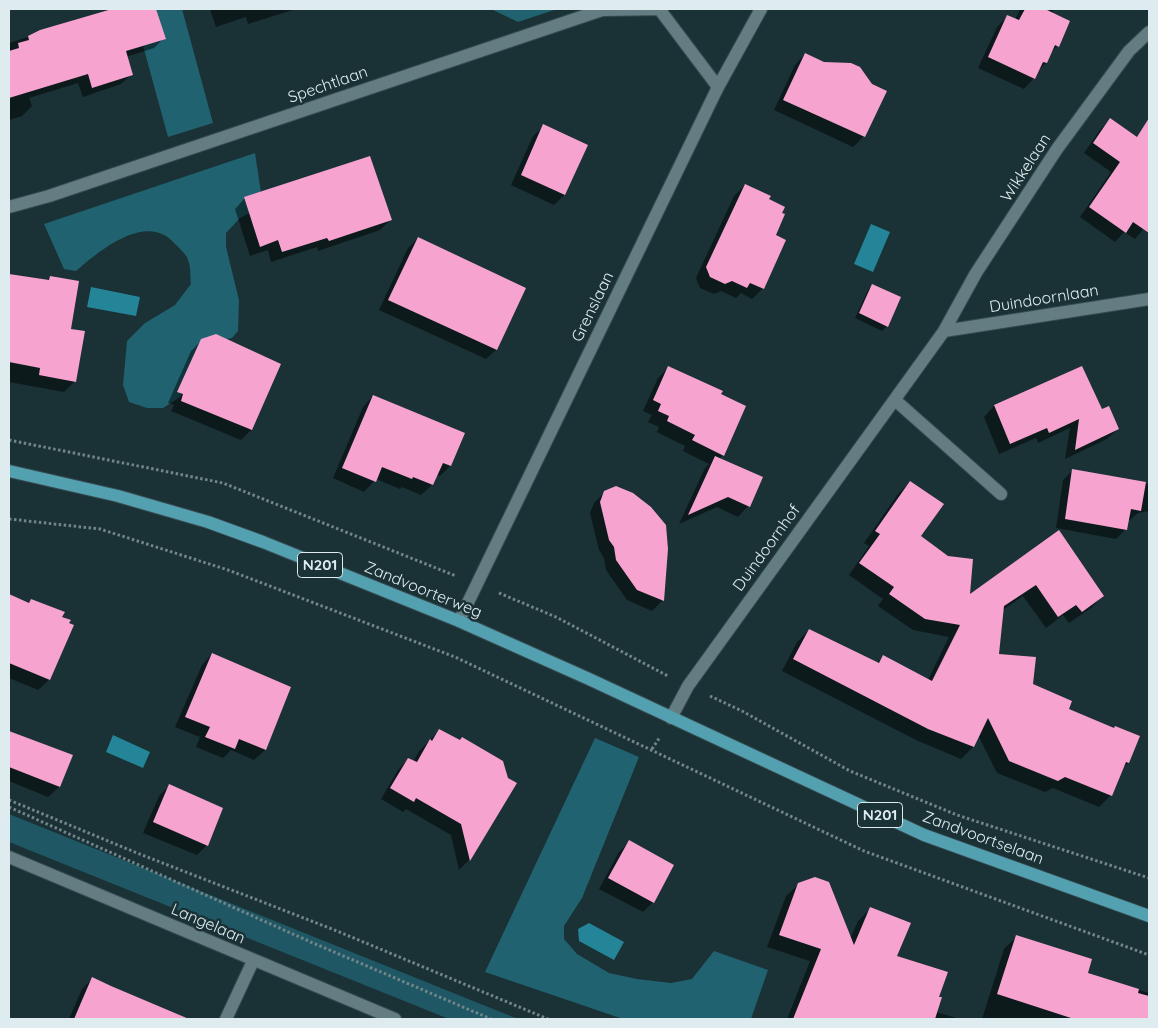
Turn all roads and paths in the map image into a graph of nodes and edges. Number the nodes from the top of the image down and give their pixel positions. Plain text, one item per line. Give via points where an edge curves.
1 (661, 9) edge
2 (761, 9) edge
3 (1149, 32) edge
4 (718, 87) junction
5 (9, 206) edge
6 (1149, 299) edge
7 (944, 331) junction
8 (895, 400) junction
9 (9, 440) edge
10 (9, 471) edge
11 (1001, 494) dead end
12 (9, 519) edge
13 (477, 584) junction
14 (459, 622) junction
15 (688, 686) junction
16 (619, 694) joint
17 (671, 718) junction
18 (9, 800) edge
19 (9, 807) edge
20 (9, 857) edge
21 (1149, 878) edge
22 (1149, 916) edge
23 (1149, 955) edge
24 (253, 961) junction
25 (226, 1019) edge
26 (395, 1019) edge
27 (491, 1019) edge
28 (548, 1019) edge

1 - 4 street, Spechtlaan
1 - 5 street, Spechtlaan via 602,10 49,196
2 - 4 street, Grenslaan
3 - 7 street, Wikkelaan via 1129,51 1057,149 976,273
4 - 13 street, Grenslaan
6 - 7 street, Duindoornlaan
7 - 8 street, Duindoornhof
8 - 11 street
8 - 15 street, Duindoornhof
9 - 13 path via 223,483
10 - 14 main road, Zandvoorterweg / N201 via 118,496 208,522
12 - 23 path via 100,529 228,570 455,657 864,850
13 - 14 street, Grenslaan
13 - 15 path via 556,617
14 - 16 main road, Zandvoorterweg / N201
15 - 17 street, Duindoornhof
15 - 21 path via 742,711 850,771 957,815
16 - 17 main road, Zandvoortselaan / N201
17 - 22 main road, Zandvoortselaan / N201 via 924,835
18 - 28 path
19 - 27 path
20 - 24 street, Langelaan
24 - 25 street
24 - 26 street, Langelaan

